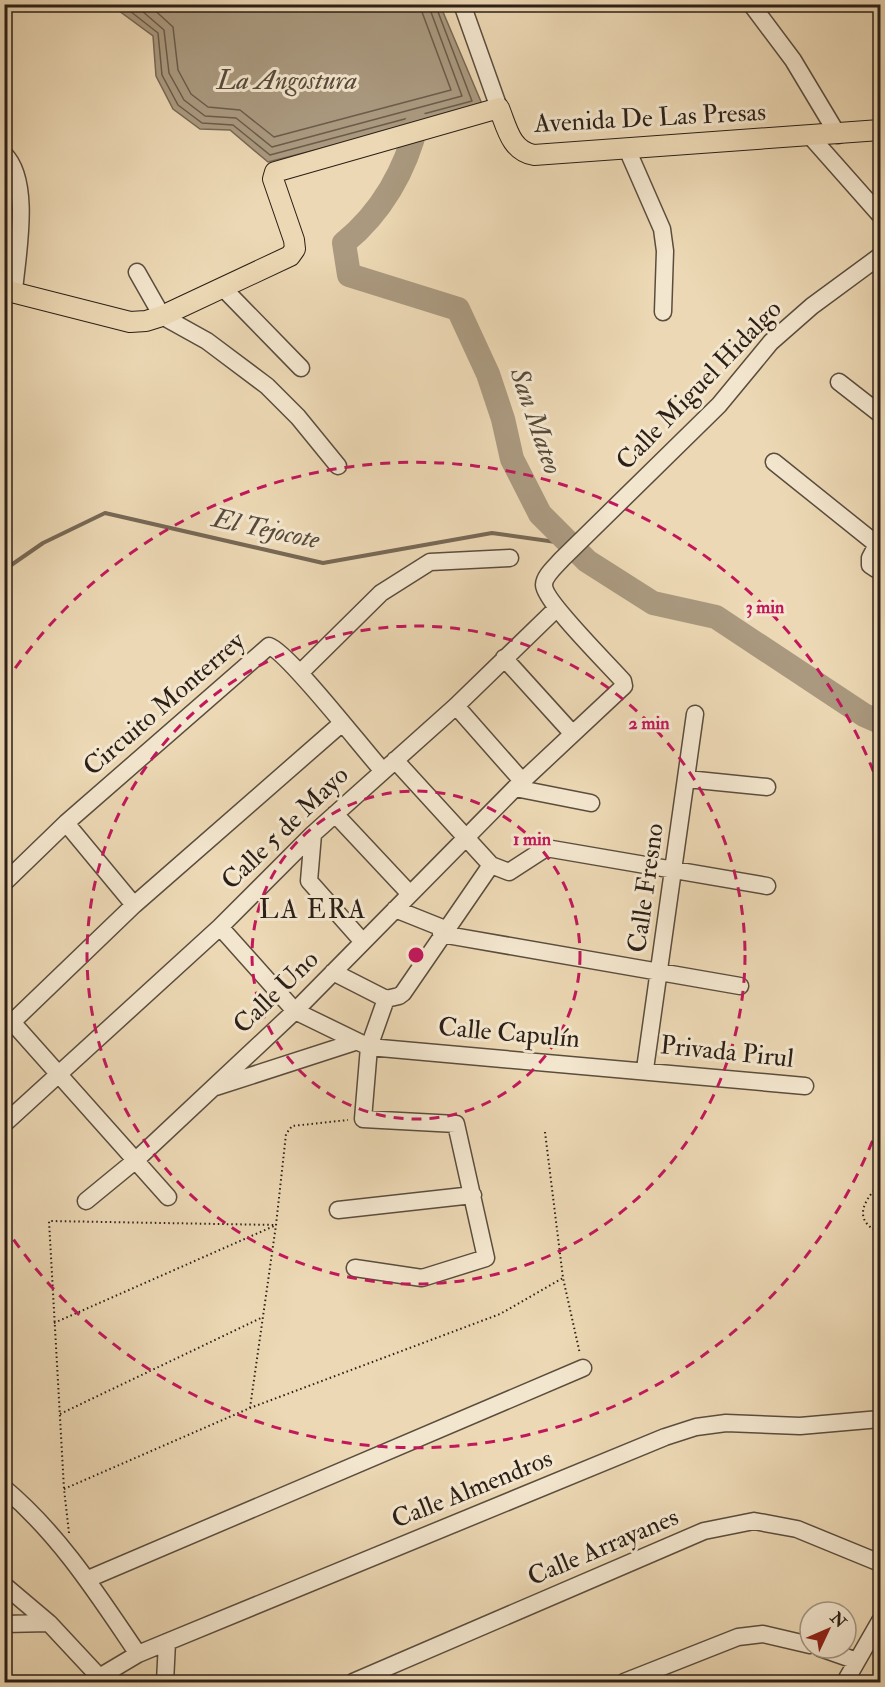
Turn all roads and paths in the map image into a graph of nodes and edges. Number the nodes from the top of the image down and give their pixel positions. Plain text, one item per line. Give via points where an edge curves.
1 (462, 4) edge
2 (751, 4) edge
3 (499, 108) junction
4 (880, 130) edge
5 (838, 135) junction
6 (811, 136) junction
7 (627, 149) junction
8 (4, 154) edge
9 (880, 215) edge
10 (880, 256) edge
11 (136, 272) dead end
12 (222, 287) junction
13 (9, 290) edge
14 (663, 312) dead end
15 (162, 316) junction
16 (301, 368) dead end
17 (839, 382) dead end
18 (880, 414) edge
19 (774, 462) dead end
20 (338, 466) dead end
21 (879, 543) edge
22 (510, 558) dead end
23 (880, 566) edge
24 (557, 608) junction
25 (504, 658) junction
26 (300, 673) junction
27 (456, 706) junction
28 (695, 714) dead end
29 (341, 724) junction
30 (573, 733) junction
31 (388, 765) junction
32 (687, 779) junction
33 (519, 785) junction
34 (767, 787) dead end
35 (591, 803) dead end
36 (335, 814) junction
37 (66, 823) junction
38 (313, 834) junction
39 (468, 838) junction
40 (491, 865) junction
41 (674, 868) junction
42 (4, 883) edge
43 (767, 886) dead end
44 (410, 894) junction
45 (134, 905) junction
46 (395, 909) junction
47 (220, 927) junction
48 (443, 932) junction
49 (363, 942) junction
50 (333, 972) junction
51 (660, 972) junction
52 (740, 986) dead end
53 (386, 999) junction
54 (295, 1011) junction
55 (9, 1027) edge
56 (362, 1044) junction
57 (645, 1069) junction
58 (59, 1073) junction
59 (805, 1086) dead end
60 (212, 1089) junction
61 (363, 1119) junction
62 (4, 1124) edge
63 (545, 1132) dead end
64 (135, 1160) junction
65 (880, 1184) edge
66 (473, 1195) junction
67 (168, 1197) dead end
68 (86, 1201) dead end
69 (338, 1210) dead end
70 (276, 1225) junction
71 (880, 1225) edge
72 (355, 1268) dead end
73 (563, 1278) junction
74 (263, 1317) junction
75 (54, 1323) junction
76 (583, 1368) joint
77 (250, 1408) junction
78 (60, 1414) junction
79 (880, 1419) edge
80 (4, 1488) edge
81 (64, 1490) junction
82 (72, 1559) junction
83 (880, 1563) edge
84 (88, 1579) junction
85 (4, 1585) edge
86 (880, 1621) edge
87 (49, 1623) junction
88 (4, 1624) edge
89 (167, 1642) junction
90 (798, 1642) edge
91 (138, 1654) junction
92 (854, 1660) edge
93 (857, 1661) junction
94 (103, 1681) edge
95 (165, 1683) edge
96 (353, 1683) edge
97 (624, 1683) edge
98 (845, 1683) edge

1 - 3 street
2 - 5 street via 793,60
3 - 7 main road, Avenida De Las Presas via 514,144 527,154
3 - 12 main road, Avenida De Las Presas via 275,172 273,179 295,249 290,256
4 - 5 main road, Avenida De Las Presas
5 - 6 main road, Avenida De Las Presas
6 - 7 main road, Avenida De Las Presas
6 - 9 street
7 - 14 street via 662,229
8 - 13 street via 18,175 20,203
10 - 24 street, Calle Miguel Hidalgo via 771,342 719,405 562,559 544,583
11 - 15 street
12 - 15 main road, Avenida De Las Presas
12 - 16 street
13 - 15 main road, Avenida De Las Presas via 130,322
15 - 20 street via 207,341 267,386
17 - 18 street
19 - 21 street
21 - 23 street via 870,565 876,569
22 - 26 street via 430,562 381,593
24 - 25 street, Calle 5 de Mayo
24 - 30 street, Calle Uno via 624,686
25 - 27 street, Calle 5 de Mayo
25 - 30 street
26 - 29 street, Circuito Monterrey
26 - 37 street, Circuito Monterrey via 269,646
27 - 31 street, Calle 5 de Mayo
27 - 33 street
28 - 32 street, Calle Fresno
29 - 31 street, Circuito Monterrey
29 - 45 street
30 - 33 street, Calle Uno
31 - 36 street, Calle 5 de Mayo
31 - 39 street, Circuito Monterrey
32 - 34 street
32 - 41 street, Calle Fresno
33 - 35 street
33 - 39 street, Calle Uno
36 - 38 street, Calle 5 de Mayo
36 - 44 street
37 - 42 street, Circuito Monterrey
37 - 45 street
38 - 47 street, Calle 5 de Mayo
38 - 49 street via 309,881
39 - 40 street, Circuito Monterrey
39 - 44 street, Calle Uno
40 - 41 street via 513,872 546,848
40 - 48 street
41 - 43 street
41 - 51 street, Calle Fresno
44 - 46 street, Calle Uno
45 - 55 street
46 - 48 street
46 - 49 street, Calle Uno
47 - 54 street
47 - 58 street, Calle 5 de Mayo
48 - 51 street
48 - 53 street via 403,993
49 - 50 street, Calle Uno
50 - 53 street
50 - 54 street, Calle Uno
51 - 52 street
51 - 57 street, Calle Fresno
53 - 56 street
54 - 56 street
54 - 60 street, Calle Uno
55 - 58 street
56 - 57 street, Calle Capulín
56 - 60 street
56 - 61 street
57 - 59 street, Privada Pirul
58 - 62 street, Calle 5 de Mayo
58 - 64 street
60 - 64 street, Calle Uno
61 - 66 street via 456,1124
61 - 70 path via 292,1126 286,1134
63 - 73 path
64 - 67 street
64 - 68 street, Calle Uno
65 - 71 path via 861,1215 873,1229
66 - 69 street
66 - 72 street via 486,1258 422,1278
70 - 74 path
70 - 75 path
70 - 75 path via 49,1221
73 - 76 path
73 - 77 path via 500,1314
74 - 77 path
74 - 78 path
75 - 78 path
76 - 84 street
77 - 81 path
78 - 81 path
79 - 89 street, Calle Almendros via 800,1426 726,1423 696,1427
80 - 82 street
81 - 82 path
82 - 84 street
83 - 96 street, Calle Arrayanes via 797,1529 754,1521 704,1531
84 - 91 street
85 - 87 street
86 - 93 street
87 - 88 street
87 - 94 street
89 - 91 street, Calle Almendros
89 - 95 street
90 - 97 street via 763,1634 738,1637
91 - 94 street, Calle Almendros
92 - 93 street
93 - 98 street

